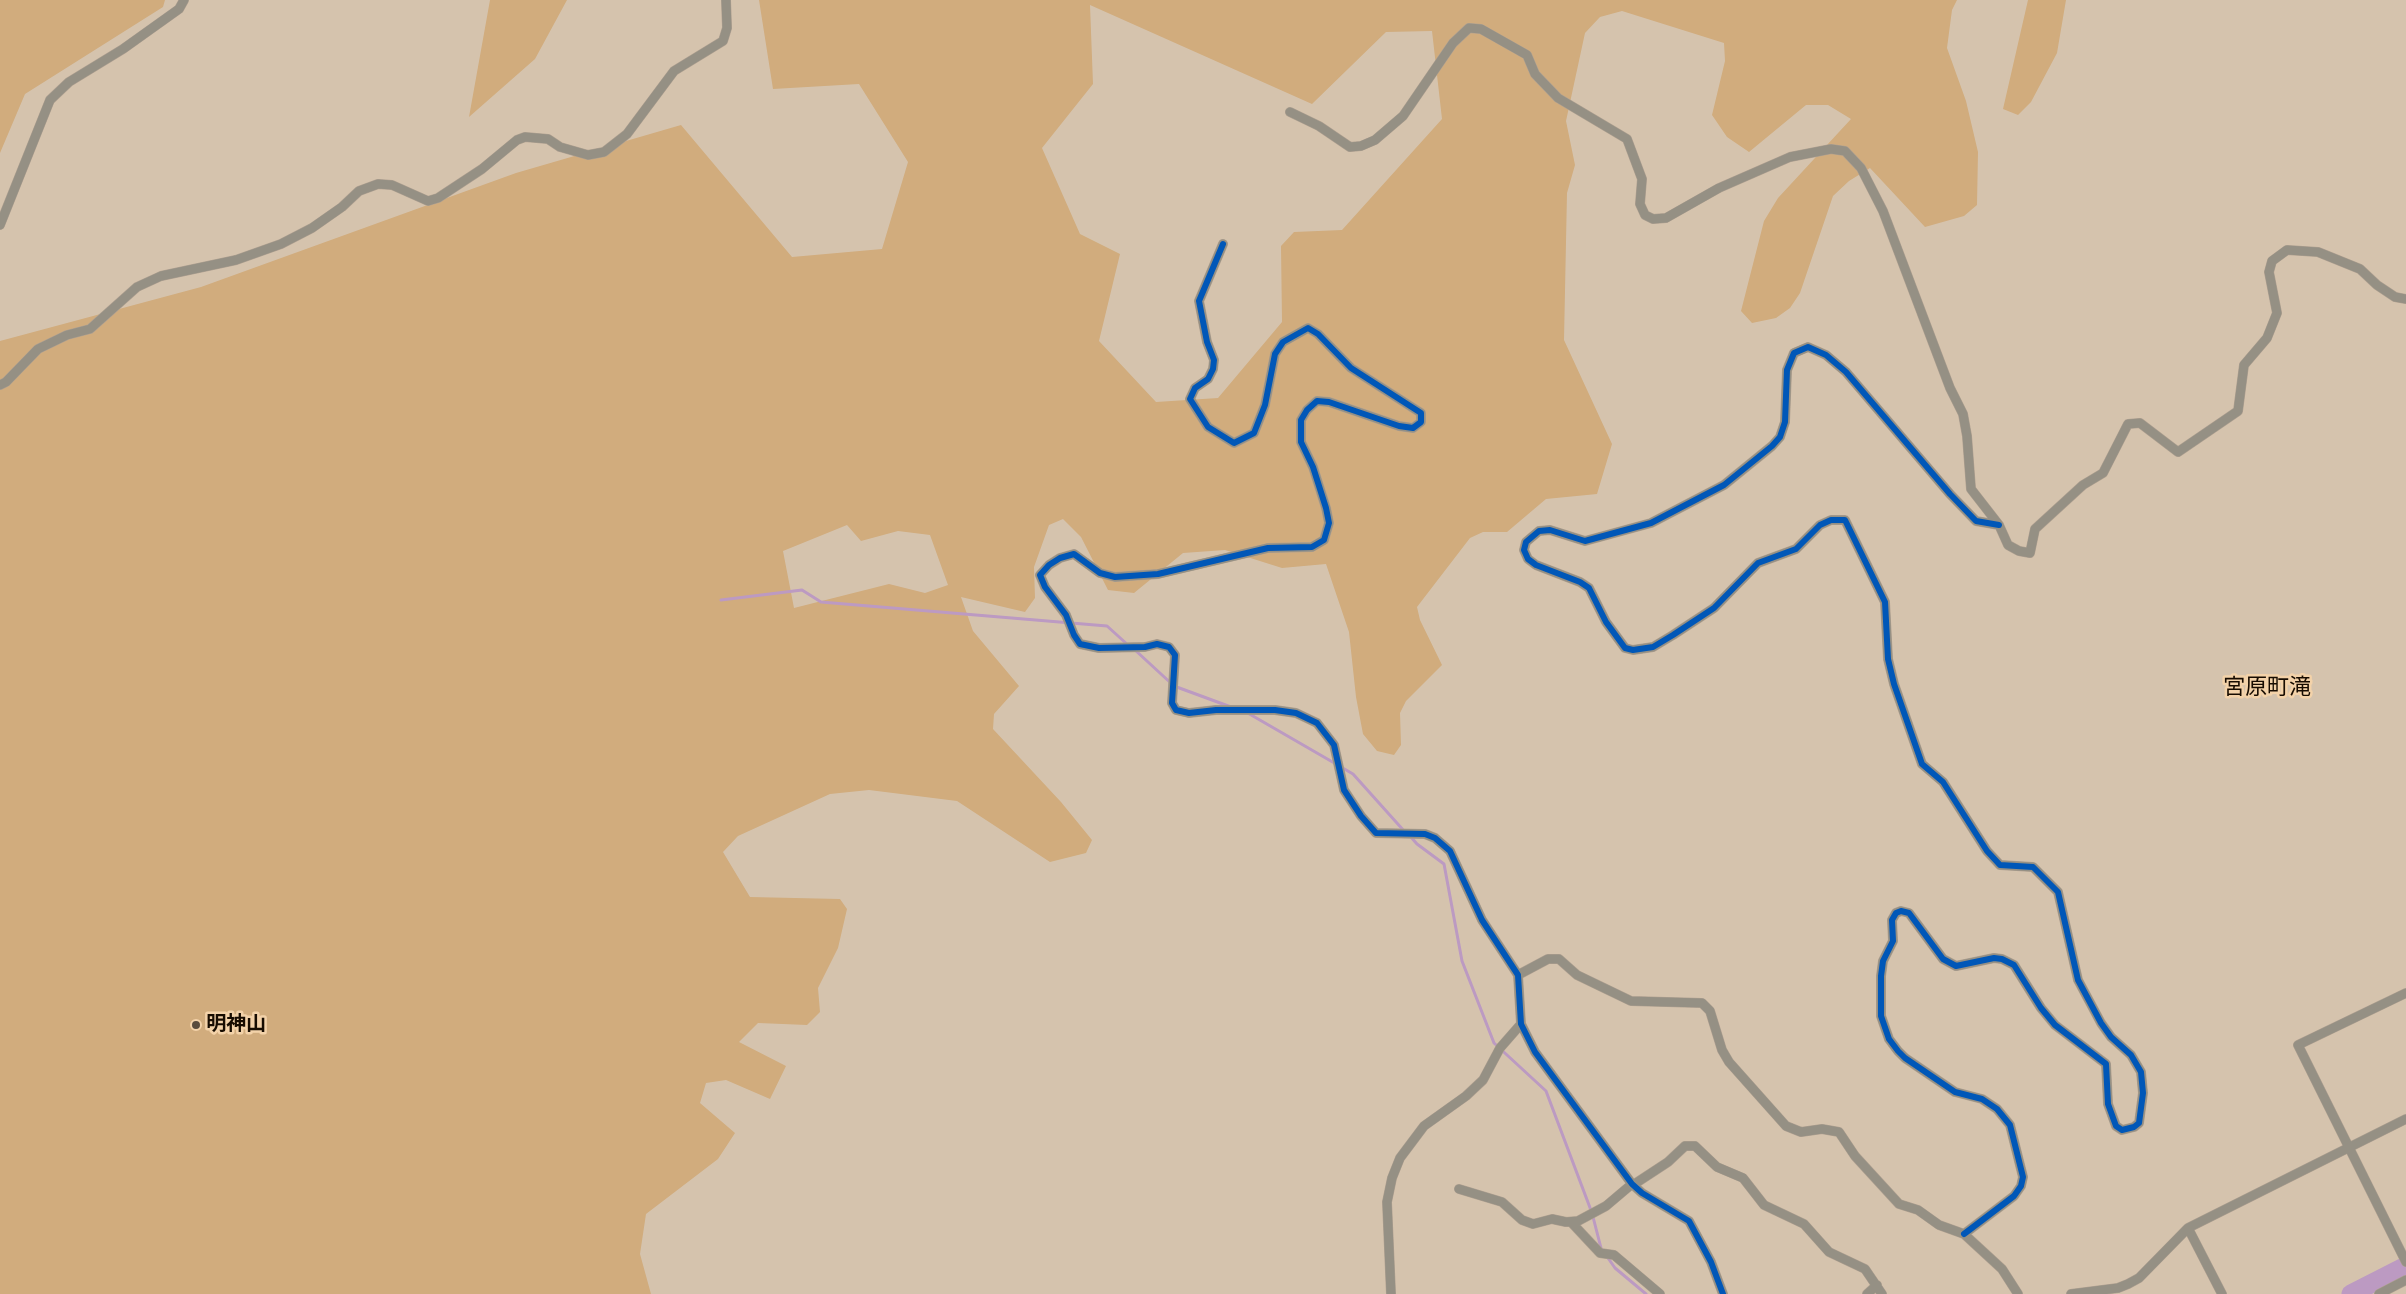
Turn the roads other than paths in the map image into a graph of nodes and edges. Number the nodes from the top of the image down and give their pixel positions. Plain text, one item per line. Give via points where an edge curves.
1 (184, 0) edge
2 (726, 0) edge
3 (1290, 112) dead end
4 (0, 225) edge
5 (1224, 244) dead end
6 (2406, 299) edge
7 (0, 385) edge
8 (1999, 525) junction
9 (1518, 975) junction
10 (2406, 993) edge
11 (1521, 1024) junction
12 (2406, 1119) edge
13 (2348, 1147) junction
14 (1632, 1184) junction
15 (1459, 1189) dead end
16 (1571, 1222) junction
17 (2188, 1228) junction
18 (1964, 1234) junction
19 (2406, 1262) edge
20 (2406, 1280) edge
21 (1877, 1285) junction
22 (1391, 1294) edge
23 (1660, 1294) edge
24 (1723, 1294) edge
25 (1867, 1294) edge
26 (1882, 1294) edge
27 (2018, 1294) edge
28 (2071, 1294) edge
29 (2222, 1294) edge
30 (2379, 1294) edge

1 - 4 street via 180,10 69,82 50,100
2 - 7 street via 727,28 723,41 674,71 627,134 604,152 588,155 560,147 548,139 525,137 438,198 428,201 392,185 378,184 360,191 342,207 281,244 236,260 161,276 137,287 90,329 66,335 38,349
3 - 8 street via 1319,126 1350,147 1375,140 1404,116 1453,43 1469,28 1481,29 1527,55 1535,74 1558,98 1627,139 1642,179 1640,204 1645,215 1653,220 1666,218 1720,188 1790,157 1820,150 1844,151 1862,168 1896,241 1962,414 1971,489
5 - 9 street via 1199,300 1214,360 1213,369 1208,379 1195,388 1190,399 1208,427 1234,443 1254,433 1265,404 1275,354 1283,342 1308,328 1351,368 1421,413 1421,422 1413,428 1399,426 1329,402 1317,401 1307,410 1301,420 1301,442 1313,467 1329,523 1324,540 1312,547 1268,548 1158,574 1115,577 1100,573 1074,554 1054,562 1040,575 1080,644 1099,648 1169,646 1175,655 1172,703 1176,710 1189,713 1275,710 1296,713 1317,723 1334,745 1344,790 1376,832 1425,834 1450,851 1482,920
6 - 8 street via 2394,297 2360,269 2318,252 2287,250 2272,261 2269,272 2277,313 2267,338 2244,365 2238,411 2178,452 2140,422 2128,424 2103,473 2083,486 2035,529 2030,553 2008,545
8 - 18 street via 1976,521 1846,372 1826,355 1808,347 1794,353 1786,370 1786,422 1780,437 1724,485 1651,523 1585,541 1550,530 1540,531 1526,542 1524,550 1536,565 1589,588 1624,648 1633,650 1653,647 1714,608 1758,563 1796,549 1820,525 1831,520 1845,520 1885,602 1888,659 1922,764 1943,782 1987,851 2000,865 2033,867 2058,892 2078,980 2101,1023 2132,1054 2141,1072 2143,1093 2139,1123 2134,1128 2122,1130 2116,1126 2108,1104 2106,1064 2055,1025 2014,964 1994,958 1956,966 1943,959 1909,913 1896,913 1892,920 1893,941 1881,976 1880,1016 1890,1039 1905,1058 1955,1092 1982,1099 1997,1110 2010,1125 2023,1177 2014,1196
9 - 11 street
9 - 18 street via 1548,959 1559,959 1576,975 1631,1002 1702,1003 1710,1011 1728,1062 1786,1126 1801,1132 1822,1128 1839,1132 1855,1156 1899,1204 1918,1210 1940,1225
10 - 13 street via 2298,1045
11 - 14 street via 1535,1052
11 - 22 street via 1500,1048 1483,1080 1424,1126 1400,1158 1387,1202
12 - 13 street
13 - 17 street
13 - 19 street
14 - 16 street via 1601,1209
14 - 21 street via 1668,1162 1685,1146 1695,1146 1717,1168 1743,1178 1764,1205 1804,1224 1829,1252 1865,1269
14 - 24 street via 1689,1221 1711,1262
15 - 16 street via 1502,1202 1529,1223 1552,1219
16 - 23 street via 1600,1253 1614,1255
17 - 28 street via 2139,1278 2118,1288
17 - 29 street
18 - 27 street via 2002,1269
20 - 30 street
21 - 25 street
21 - 26 street

